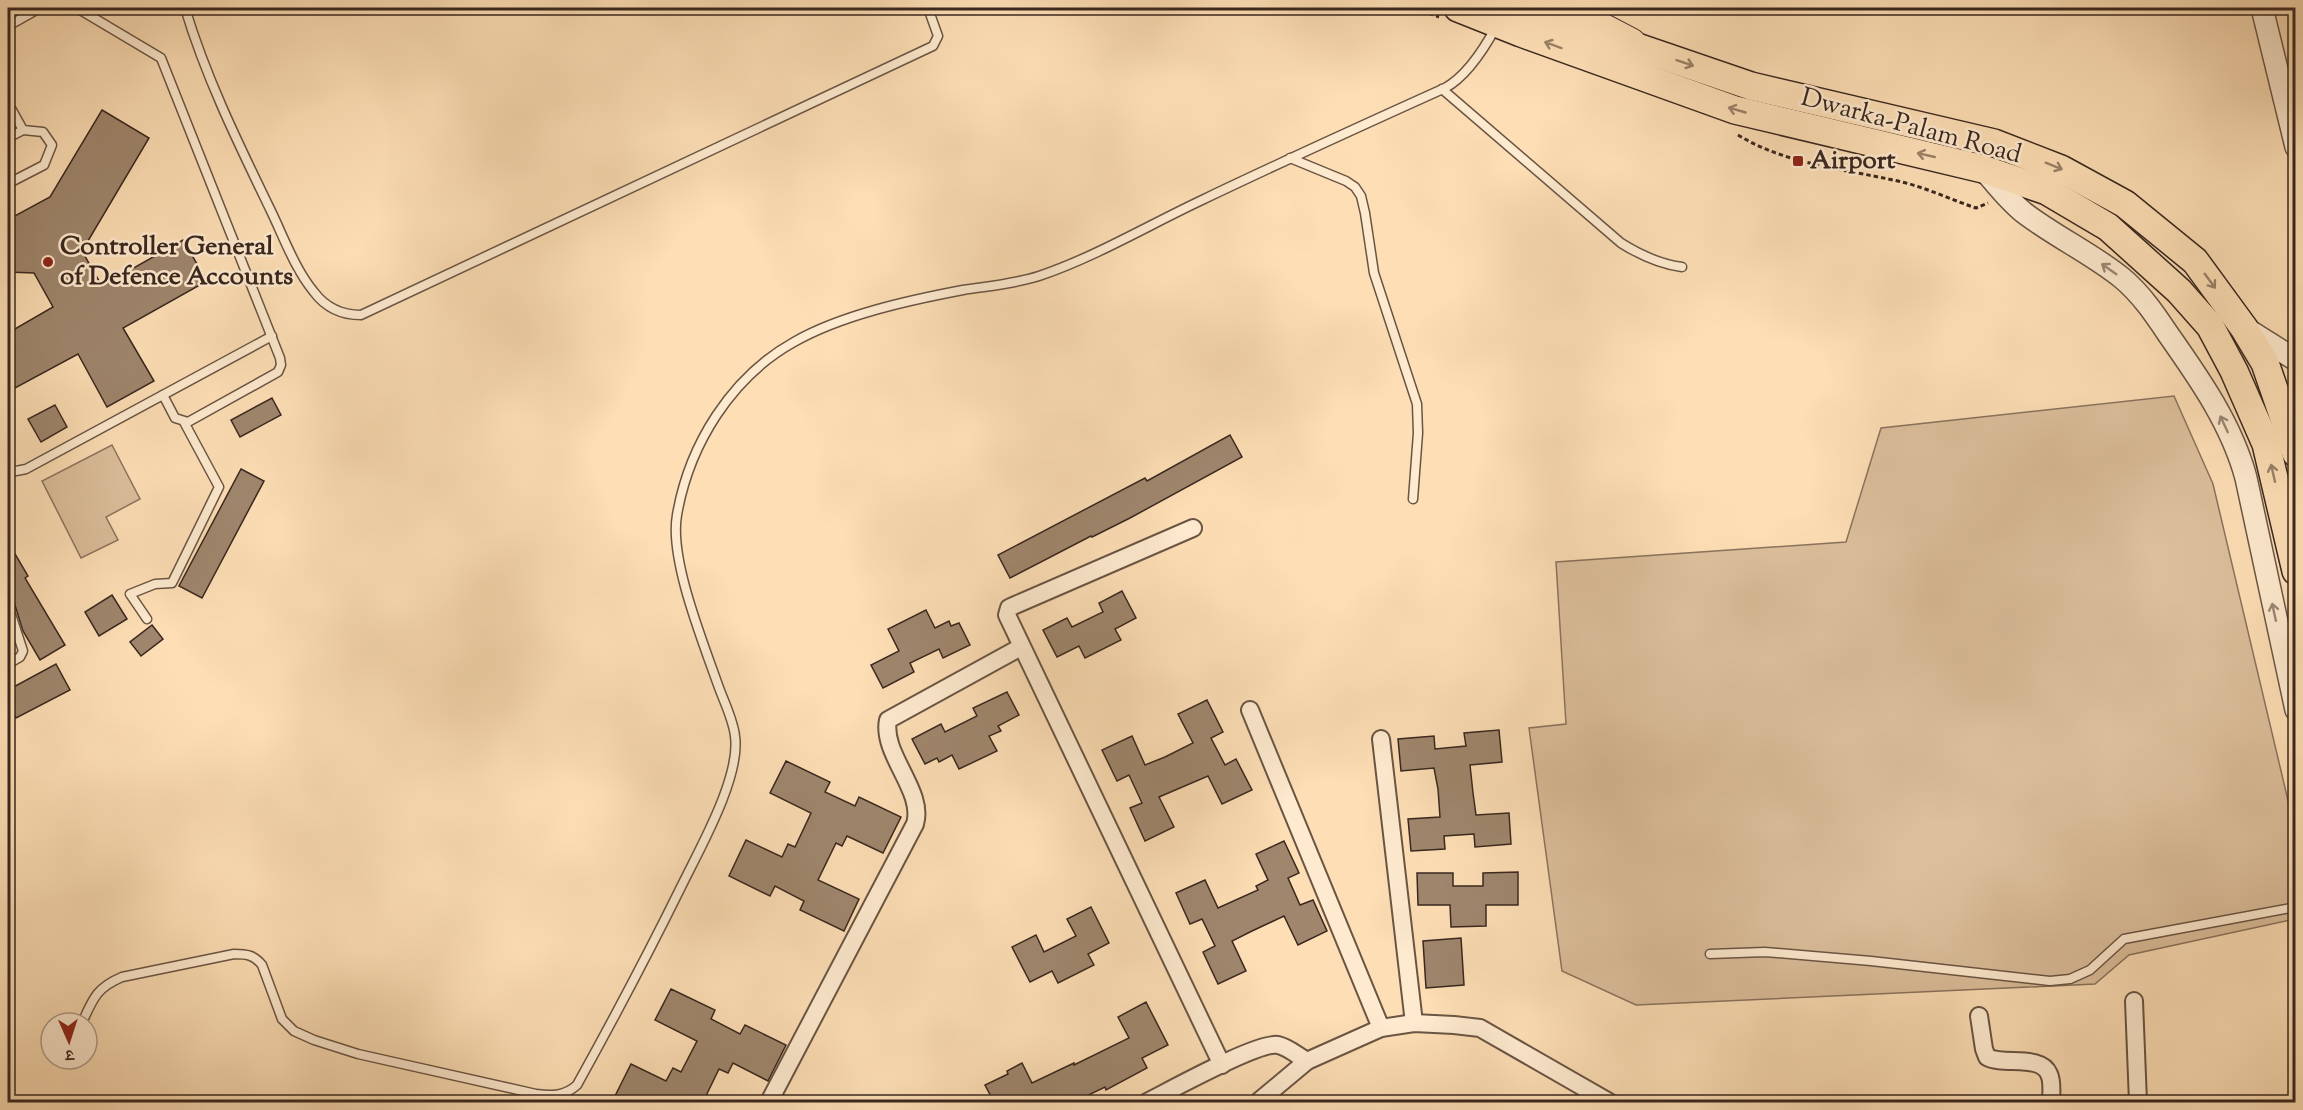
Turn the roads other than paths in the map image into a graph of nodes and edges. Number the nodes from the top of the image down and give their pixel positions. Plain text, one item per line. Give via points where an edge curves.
1 (40, 8) edge
2 (77, 8) edge
3 (185, 8) edge
4 (928, 8) edge
5 (1523, 8) edge
6 (1561, 8) edge
7 (2262, 8) edge
8 (1452, 14) edge
9 (1498, 24) junction
10 (8, 26) edge
11 (1630, 44) junction
12 (1442, 89) junction
13 (8, 103) edge
14 (23, 130) junction
15 (8, 138) edge
16 (2295, 147) edge
17 (1290, 158) junction
18 (1983, 168) junction
19 (8, 180) edge
20 (1682, 267) dead end
21 (2244, 328) junction
22 (272, 336) junction
23 (2295, 360) edge
24 (163, 395) junction
25 (184, 422) junction
26 (2295, 453) edge
27 (8, 469) edge
28 (1413, 499) dead end
29 (1193, 528) dead end
30 (2295, 571) edge
31 (8, 605) edge
32 (147, 619) dead end
33 (1021, 647) junction
34 (8, 664) edge
35 (1250, 710) dead end
36 (2295, 710) edge
37 (1381, 739) dead end
38 (2295, 907) edge
39 (1710, 954) dead end
40 (2134, 1001) dead end
41 (88, 1011) edge
42 (1979, 1016) dead end
43 (1414, 1023) junction
44 (1381, 1028) junction
45 (1307, 1061) junction
46 (1222, 1065) junction
47 (769, 1102) edge
48 (1147, 1102) edge
49 (1258, 1102) edge
50 (1609, 1102) edge
51 (2051, 1102) edge
52 (2138, 1102) edge

1 - 10 lane
2 - 22 lane via 161,58
3 - 4 lane via 202,60 303,278 327,306 351,315 387,304 933,46 938,36
5 - 11 main road, Dwarka-Palam Road
6 - 11 highway
7 - 16 street
8 - 9 main road, Dwarka-Palam Road
9 - 12 lane via 1461,75
18 -> 9 main road, Dwarka-Palam Road via 1735,110
11 -> 21 main road, Dwarka-Palam Road via 1751,86 1994,143 2061,169 2125,204 2195,261
12 - 17 lane
12 - 20 lane via 1621,243 1656,261
13 - 14 lane
14 - 15 lane
14 - 19 lane via 42,132 52,145 44,165 14,181
17 - 28 lane via 1346,181 1361,196 1374,273 1417,404
17 - 41 lane via 1047,273 896,305 794,342 758,368 717,413 695,451 676,515 675,542 696,620 732,721 735,756 729,783 632,987 570,1091 536,1095 358,1054 314,1040 294,1031 282,1019 262,965 247,954 122,977 98,990
30 -> 18 main road, Dwarka-Palam Road via 2266,444 2210,326 2179,291 2108,227 2048,191
36 -> 18 street via 2244,469 2215,404 2140,294 2004,196
21 - 23 street
21 - 26 main road, Dwarka-Palam Road via 2265,363
22 - 24 lane
22 - 25 lane via 281,362 278,372
24 - 25 lane via 175,418
24 - 27 lane via 26,469
25 - 32 lane via 219,487 172,583 155,584 130,594
29 - 33 street via 1009,608 1008,618
31 - 34 lane via 23,651
33 - 46 street
33 - 47 street via 888,720 888,738 916,806 915,824
35 - 44 street
37 - 43 street
38 - 39 lane via 2130,938 2090,970 2070,979 2050,981 1765,952
40 - 52 street
42 - 51 street via 1987,1057 2043,1066 2050,1075
43 - 44 street
43 - 50 street via 1480,1028
44 - 45 street
45 - 46 street via 1286,1048 1270,1045
45 - 49 street
46 - 48 street

